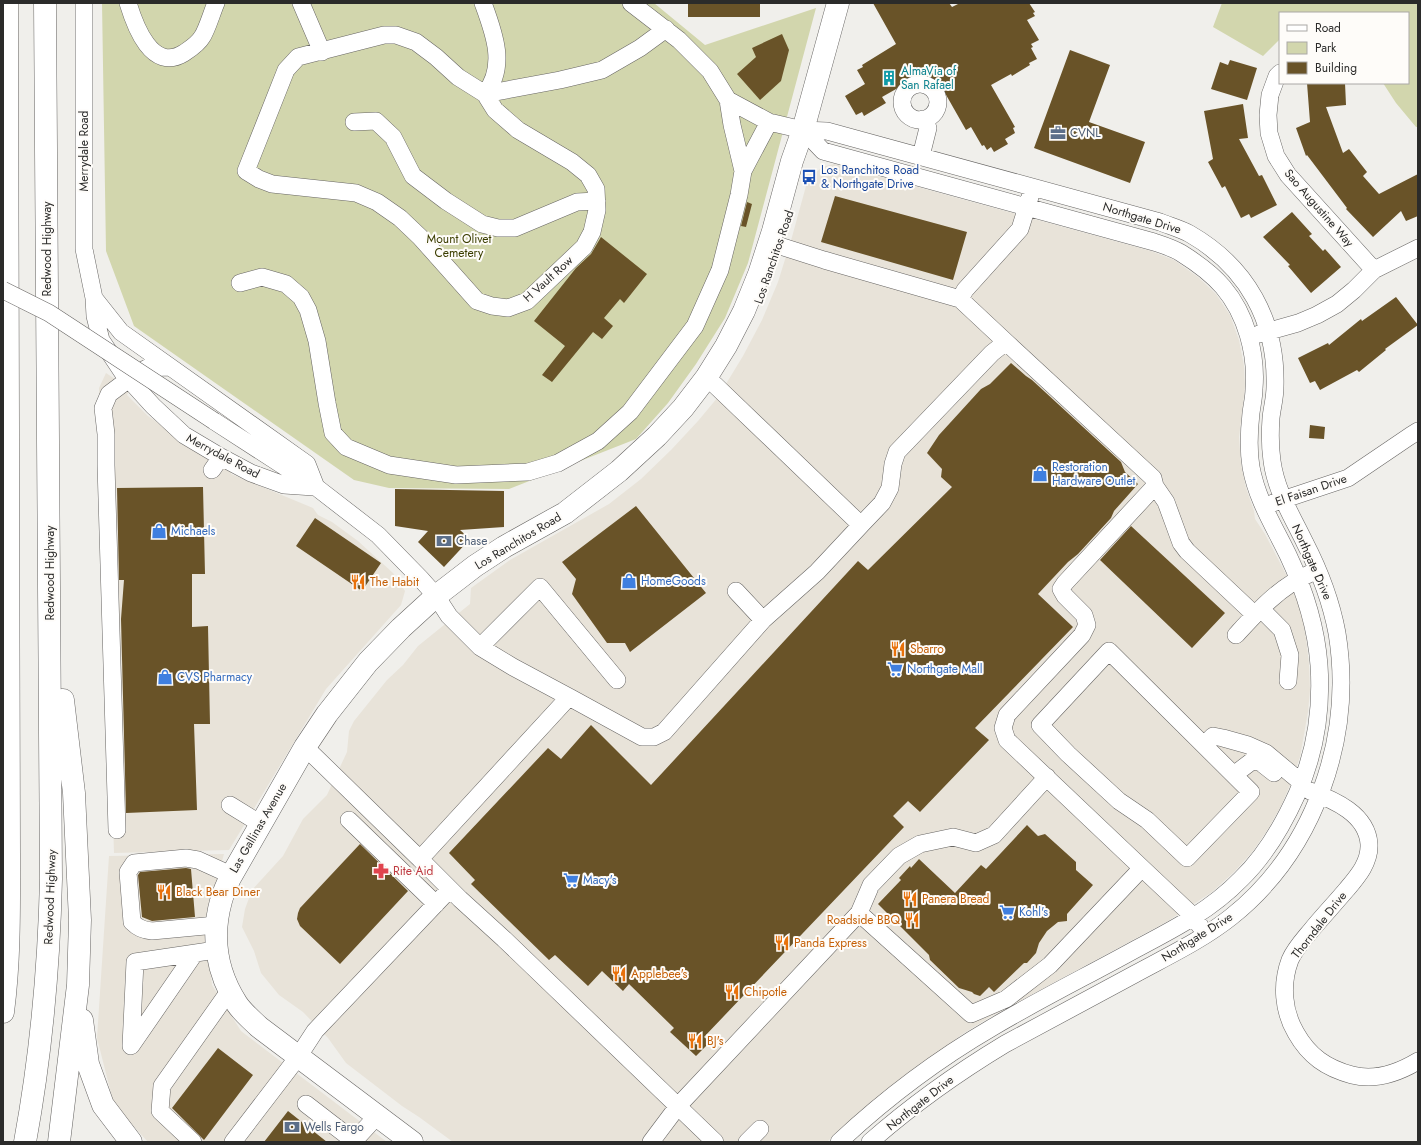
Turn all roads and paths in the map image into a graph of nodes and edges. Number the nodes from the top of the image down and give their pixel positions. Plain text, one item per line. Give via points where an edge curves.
1 (7, 3) edge
2 (45, 3) edge
3 (84, 3) edge
4 (128, 3) edge
5 (216, 3) edge
6 (302, 3) edge
7 (483, 3) edge
8 (631, 3) edge
9 (838, 3) edge
10 (666, 29) junction
11 (322, 52) junction
12 (1279, 74) edge
13 (485, 94) junction
14 (728, 100) junction
15 (923, 119) dead end
16 (354, 122) dead end
17 (776, 123) junction
18 (803, 130) junction
19 (921, 156) junction
20 (7, 170) junction
21 (743, 171) junction
22 (1032, 187) junction
23 (596, 201) junction
24 (1027, 207) junction
25 (3, 229) edge
26 (780, 246) junction
27 (1418, 248) edge
28 (1374, 270) junction
29 (240, 283) dead end
30 (3, 290) edge
31 (94, 298) junction
32 (960, 299) junction
33 (1269, 331) junction
34 (1249, 337) junction
35 (1006, 342) junction
36 (169, 367) junction
37 (129, 379) junction
38 (710, 382) junction
39 (1418, 431) edge
40 (1155, 486) junction
41 (316, 487) junction
42 (1282, 499) junction
43 (1263, 507) junction
44 (861, 525) junction
45 (1318, 571) junction
46 (1299, 579) junction
47 (736, 591) dead end
48 (436, 596) junction
49 (50, 600) junction
50 (1258, 612) junction
51 (763, 620) junction
52 (1236, 635) dead end
53 (480, 647) junction
54 (616, 680) dead end
55 (1288, 681) dead end
56 (569, 698) junction
57 (1205, 744) junction
58 (305, 747) junction
59 (1235, 774) junction
60 (1047, 778) junction
61 (1300, 787) junction
62 (1320, 794) junction
63 (230, 805) dead end
64 (349, 820) dead end
65 (261, 824) junction
66 (117, 830) dead end
67 (420, 859) junction
68 (1142, 868) junction
69 (231, 875) junction
70 (450, 889) junction
71 (436, 904) junction
72 (859, 913) junction
73 (1194, 917) junction
74 (216, 924) junction
75 (1206, 934) junction
76 (216, 950) junction
77 (195, 953) junction
78 (78, 985) junction
79 (230, 990) junction
80 (4, 998) edge
81 (298, 1057) junction
82 (1418, 1061) edge
83 (306, 1104) dead end
84 (678, 1106) junction
85 (377, 1116) junction
86 (760, 1129) dead end
87 (25, 1142) edge
88 (59, 1142) edge
89 (131, 1142) edge
90 (193, 1142) edge
91 (232, 1142) edge
92 (354, 1142) edge
93 (412, 1142) edge
94 (651, 1142) edge
95 (715, 1142) edge
96 (747, 1142) edge
97 (839, 1142) edge
98 (870, 1142) edge

1 - 20 main road
2 - 49 main road, Redwood Highway
3 - 31 street, Merrydale Road via 84,249
4 - 5 street via 134,23 151,51 162,57 178,57 193,47 203,37
6 - 11 street
7 - 13 street via 497,48 497,68 492,85
8 - 10 street
9 - 18 main road, Los Ranchitos Road
10 - 13 street via 602,70
10 - 14 street via 710,71
11 - 13 street via 366,39 396,35 416,42 458,78
11 - 23 street, H Vault Row via 298,57 286,70 246,171 272,184 356,193 377,202 400,218 420,237 477,301 508,308 527,301 584,247 592,232 597,210
12 - 28 street, Sao Augustine Way via 1270,95 1268,114 1269,133 1276,156 1288,175
13 - 23 street, H Vault Row via 495,110 518,130 572,162 588,175 596,190
14 - 17 street, Northgate Drive
14 - 21 street
15 - 19 street via 928,128
16 - 23 street via 376,121 393,137 413,176 482,224 498,228 515,228 577,202
17 - 18 street, Northgate Drive
17 - 21 street
18 - 19 street, Northgate Drive via 827,131
18 - 24 street, Northgate Drive via 823,151
18 - 26 main road, Los Ranchitos Road via 802,164
18 - 38 main road, Los Ranchitos Road via 759,274
19 - 22 street, Northgate Drive
20 - 25 main road
20 - 80 main road via 9,832
21 - 29 street via 720,270 695,326 630,412 598,441 558,463 528,472 456,475 389,465 346,447 333,433 317,341 308,310 301,297 286,284 262,278
22 - 24 street
22 - 33 street, Northgate Drive via 1160,222 1189,233 1240,274 1257,301
24 - 32 street via 1020,229 965,290
24 - 34 street, Northgate Drive via 1154,242 1179,252 1204,269 1224,288 1238,310
26 - 32 street
26 - 38 main road, Los Ranchitos Road via 753,316 735,351
27 - 28 street
28 - 33 street via 1337,304 1298,323
30 - 41 street, Merrydale Road, bridge via 49,313
31 - 36 street, Merrydale Road via 121,332
31 - 37 street, Merrydale Road via 101,340
32 - 35 street
33 - 34 street
33 - 42 street, Northgate Drive via 1275,363 1271,453 1275,480
34 - 43 street, Northgate Drive via 1254,364 1249,437 1251,463 1255,486
35 - 40 street via 1153,478
35 - 44 street, Merrydale Road via 992,353 897,452 890,488 882,503
36 - 37 street via 147,368
36 - 41 street, Merrydale Road via 307,464
37 - 41 street, Merrydale Road via 153,406 216,464 252,473 284,485
37 - 66 street via 109,394 103,408 106,434
38 - 44 street
38 - 48 main road, Los Ranchitos Road via 619,472 581,502 504,547
39 - 42 street, El Faisan Drive via 1348,478
40 - 50 street via 1166,502 1181,543 1187,551
40 - 60 street via 1064,583 1062,589 1065,596 1084,615 1087,625 1082,635 1006,715 1003,728 1007,740
41 - 48 street, Merrydale Road via 378,535
42 - 43 street, El Faisan Drive
42 - 45 street, Northgate Drive
43 - 46 street, Northgate Drive
44 - 51 street, Merrydale Road via 817,572
45 - 46 street
45 - 62 street, Northgate Drive via 1330,603 1337,633 1341,691 1336,740
46 - 50 street via 1284,588
46 - 61 street, Northgate Drive via 1310,608 1316,636 1320,690 1315,737
47 - 51 street
48 - 53 street, Merrydale Road via 449,616
48 - 58 main road, Las Gallinas Avenue via 400,628 368,662
49 - 78 main road via 74,793 80,920
49 - 87 main road, Redwood Highway via 52,844 49,934 40,1046
50 - 52 street
50 - 55 street via 1282,630 1290,655
51 - 56 street, Merrydale Road via 664,732 654,737 642,737
53 - 54 street via 540,587
53 - 56 street, Merrydale Road
56 - 67 street
57 - 59 street
57 - 59 street via 1109,651 1040,725 1119,801 1147,820 1187,858 1252,792
57 - 61 street via 1213,736 1248,745 1266,753
58 - 65 main road, Las Gallinas Avenue
58 - 67 street
59 - 61 street via 1250,762 1260,762
60 - 68 street
60 - 72 street via 994,835 976,843 953,837 920,844 900,856 871,885
61 - 62 street, Thorndale Drive
61 - 73 street, Northgate Drive via 1277,834 1261,857 1218,900
62 - 75 street, Northgate Drive via 1295,845 1278,870 1231,917
62 - 82 street, Thorndale Drive via 1357,817 1367,831 1369,845 1367,859 1359,875 1302,941 1290,959 1285,981 1285,1004 1290,1023 1316,1059 1337,1071 1360,1077 1383,1076 1405,1069
63 - 65 street
64 - 71 street
65 - 69 main road, Las Gallinas Avenue
67 - 70 street
68 - 72 street via 1050,965 1006,999 971,1014
68 - 73 street
69 - 74 main road, Las Gallinas Avenue via 221,900
69 - 74 street via 198,860 186,858 134,863 128,872 132,922 137,927 152,931
70 - 71 street
70 - 84 street
71 - 81 street via 315,1031
72 - 84 street
73 - 75 street
73 - 97 street, Northgate Drive via 966,1043 891,1097
74 - 76 main road, Las Gallinas Avenue
75 - 98 street, Northgate Drive via 977,1061 928,1095
76 - 77 street
76 - 79 main road, Las Gallinas Avenue via 223,978
77 - 77 street via 135,962 131,1046 153,1015
78 - 88 main road
78 - 89 main road via 88,1064 103,1105
79 - 81 main road, Las Gallinas Avenue via 238,1006 259,1027
79 - 90 street via 162,1086 160,1111
81 - 85 main road, Las Gallinas Avenue
81 - 91 street
83 - 92 street
84 - 94 street
84 - 95 street
85 - 92 street
85 - 93 main road, Las Gallinas Avenue
86 - 96 street

